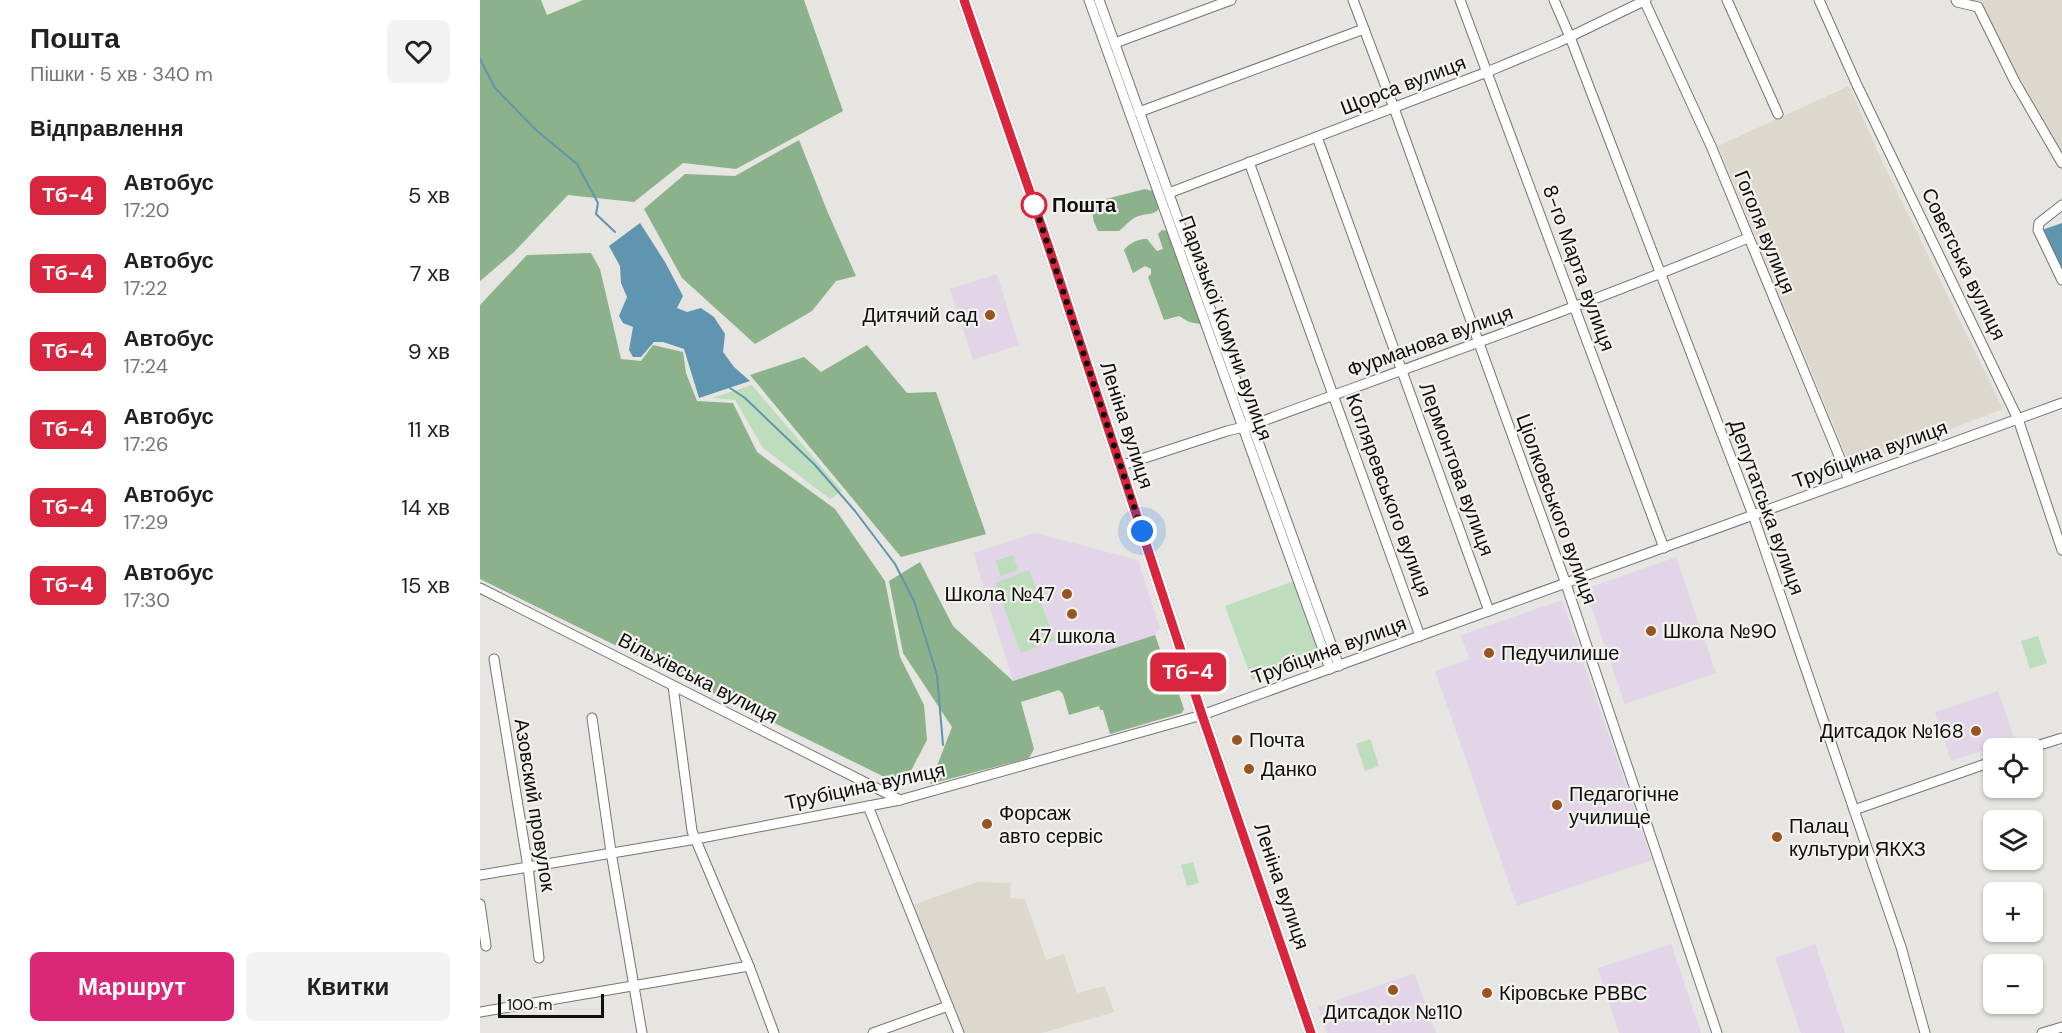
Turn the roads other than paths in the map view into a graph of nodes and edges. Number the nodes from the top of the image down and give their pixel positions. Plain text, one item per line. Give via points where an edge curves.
1 (964, 0) edge
2 (1089, 0) edge
3 (1099, 0) edge
4 (1232, 0) edge
5 (1353, 0) edge
6 (1460, 0) edge
7 (1554, 0) edge
8 (1645, 0) edge
9 (1727, 0) edge
10 (1819, 0) edge
11 (1956, 0) edge
12 (1364, 29) junction
13 (1570, 37) junction
14 (1115, 44) junction
15 (1487, 72) junction
16 (1394, 108) junction
17 (1140, 112) junction
18 (1778, 114) dead end
19 (1317, 137) junction
20 (1249, 162) junction
21 (2062, 163) edge
22 (1169, 193) junction
23 (2062, 206) edge
24 (1748, 238) junction
25 (1661, 274) junction
26 (2062, 280) edge
27 (1574, 308) junction
28 (1478, 344) junction
29 (1402, 370) junction
30 (1334, 395) junction
31 (2062, 403) edge
32 (2018, 419) junction
33 (1247, 426) junction
34 (1120, 466) junction
35 (1849, 480) junction
36 (1753, 515) junction
37 (1664, 548) junction
38 (2062, 549) edge
39 (1566, 584) junction
40 (480, 588) edge
41 (1489, 611) junction
42 (1420, 636) junction
43 (494, 659) dead end
44 (1334, 668) junction
45 (673, 686) junction
46 (1202, 715) junction
47 (592, 718) dead end
48 (2062, 738) edge
49 (2043, 744) edge
50 (1983, 765) edge
51 (900, 800) junction
52 (868, 806) junction
53 (1854, 810) junction
54 (696, 839) junction
55 (611, 852) junction
56 (528, 867) junction
57 (480, 875) edge
58 (480, 904) edge
59 (486, 946) dead end
60 (539, 958) dead end
61 (749, 966) junction
62 (635, 987) junction
63 (948, 1006) junction
64 (480, 1012) edge
65 (2062, 1026) edge
66 (642, 1033) edge
67 (774, 1033) edge
68 (873, 1033) edge
69 (959, 1033) edge
70 (1311, 1033) edge
71 (1717, 1033) edge
72 (1925, 1033) edge
73 (2042, 1033) edge

1 - 34 main road, Леніна вулиця
2 - 33 street, Паризької Комуни вулиця
3 - 14 street, Паризької Комуни вулиця
4 - 14 street
5 - 12 street, Ціолковського вулиця
6 - 15 street, 8-го Марта вулиця
7 - 13 street, Депутатська вулиця
8 - 13 street, Щорса вулиця
8 - 24 street, Гоголя вулиця
9 - 18 street
10 - 32 street, Советська вулиця
11 - 21 street via 1978,7
12 - 16 street, Ціолковського вулиця
12 - 17 street
13 - 15 street, Щорса вулиця
13 - 25 street, Депутатська вулиця
14 - 17 street, Паризької Комуни вулиця
15 - 16 street, Щорса вулиця
15 - 27 street, 8-го Марта вулиця
16 - 19 street, Щорса вулиця
16 - 28 street, Ціолковського вулиця
17 - 22 street, Паризької Комуни вулиця
19 - 20 street, Щорса вулиця
19 - 29 street, Лермонтова вулиця
20 - 22 street, Щорса вулиця
20 - 30 street, Котляревського вулиця
22 - 33 street, Паризької Комуни вулиця
23 - 26 street via 2039,223 2038,230
24 - 25 street, Фурманова вулиця
24 - 35 street, Гоголя вулиця
25 - 27 street, Фурманова вулиця
25 - 36 street, Депутатська вулиця
27 - 28 street, Фурманова вулиця
27 - 37 street, 8-го Марта вулиця
28 - 29 street, Фурманова вулиця
28 - 39 street, Ціолковського вулиця
29 - 30 street, Фурманова вулиця
29 - 41 street, Лермонтова вулиця
30 - 33 street, Фурманова вулиця
30 - 42 street, Котляревського вулиця
31 - 32 street, Трубіцина вулиця
32 - 35 street, Трубіцина вулиця
32 - 38 street, Советська вулиця
33 - 34 street, Фурманова вулиця
33 - 44 street, Паризької Комуни вулиця
34 - 46 main road, Леніна вулиця
35 - 36 street, Трубіцина вулиця
36 - 37 street, Трубіцина вулиця
36 - 53 street, Депутатська вулиця
37 - 39 street, Трубіцина вулиця
39 - 41 street, Трубіцина вулиця
39 - 71 street, Ціолковського вулиця
40 - 45 street, Вільхівська вулиця
41 - 42 street, Трубіцина вулиця
42 - 44 street, Трубіцина вулиця
43 - 56 street, Азовский провулок
44 - 46 street, Трубіцина вулиця
45 - 51 street, Вільхівська вулиця
45 - 54 street
46 - 51 street, Трубіцина вулиця
46 - 70 main road, Леніна вулиця
47 - 55 street
48 - 49 street
50 - 53 street
51 - 52 street, Трубіцина вулиця
52 - 54 street, Трубіцина вулиця
52 - 63 street
53 - 72 street, Депутатська вулиця
54 - 55 street, Трубіцина вулиця
54 - 61 street
55 - 56 street, Трубіцина вулиця
55 - 62 street
56 - 57 street, Трубіцина вулиця
56 - 60 street, Азовский провулок
58 - 59 street
61 - 62 street
61 - 67 street
62 - 64 street
62 - 66 street
63 - 68 street
63 - 69 street
65 - 73 street

